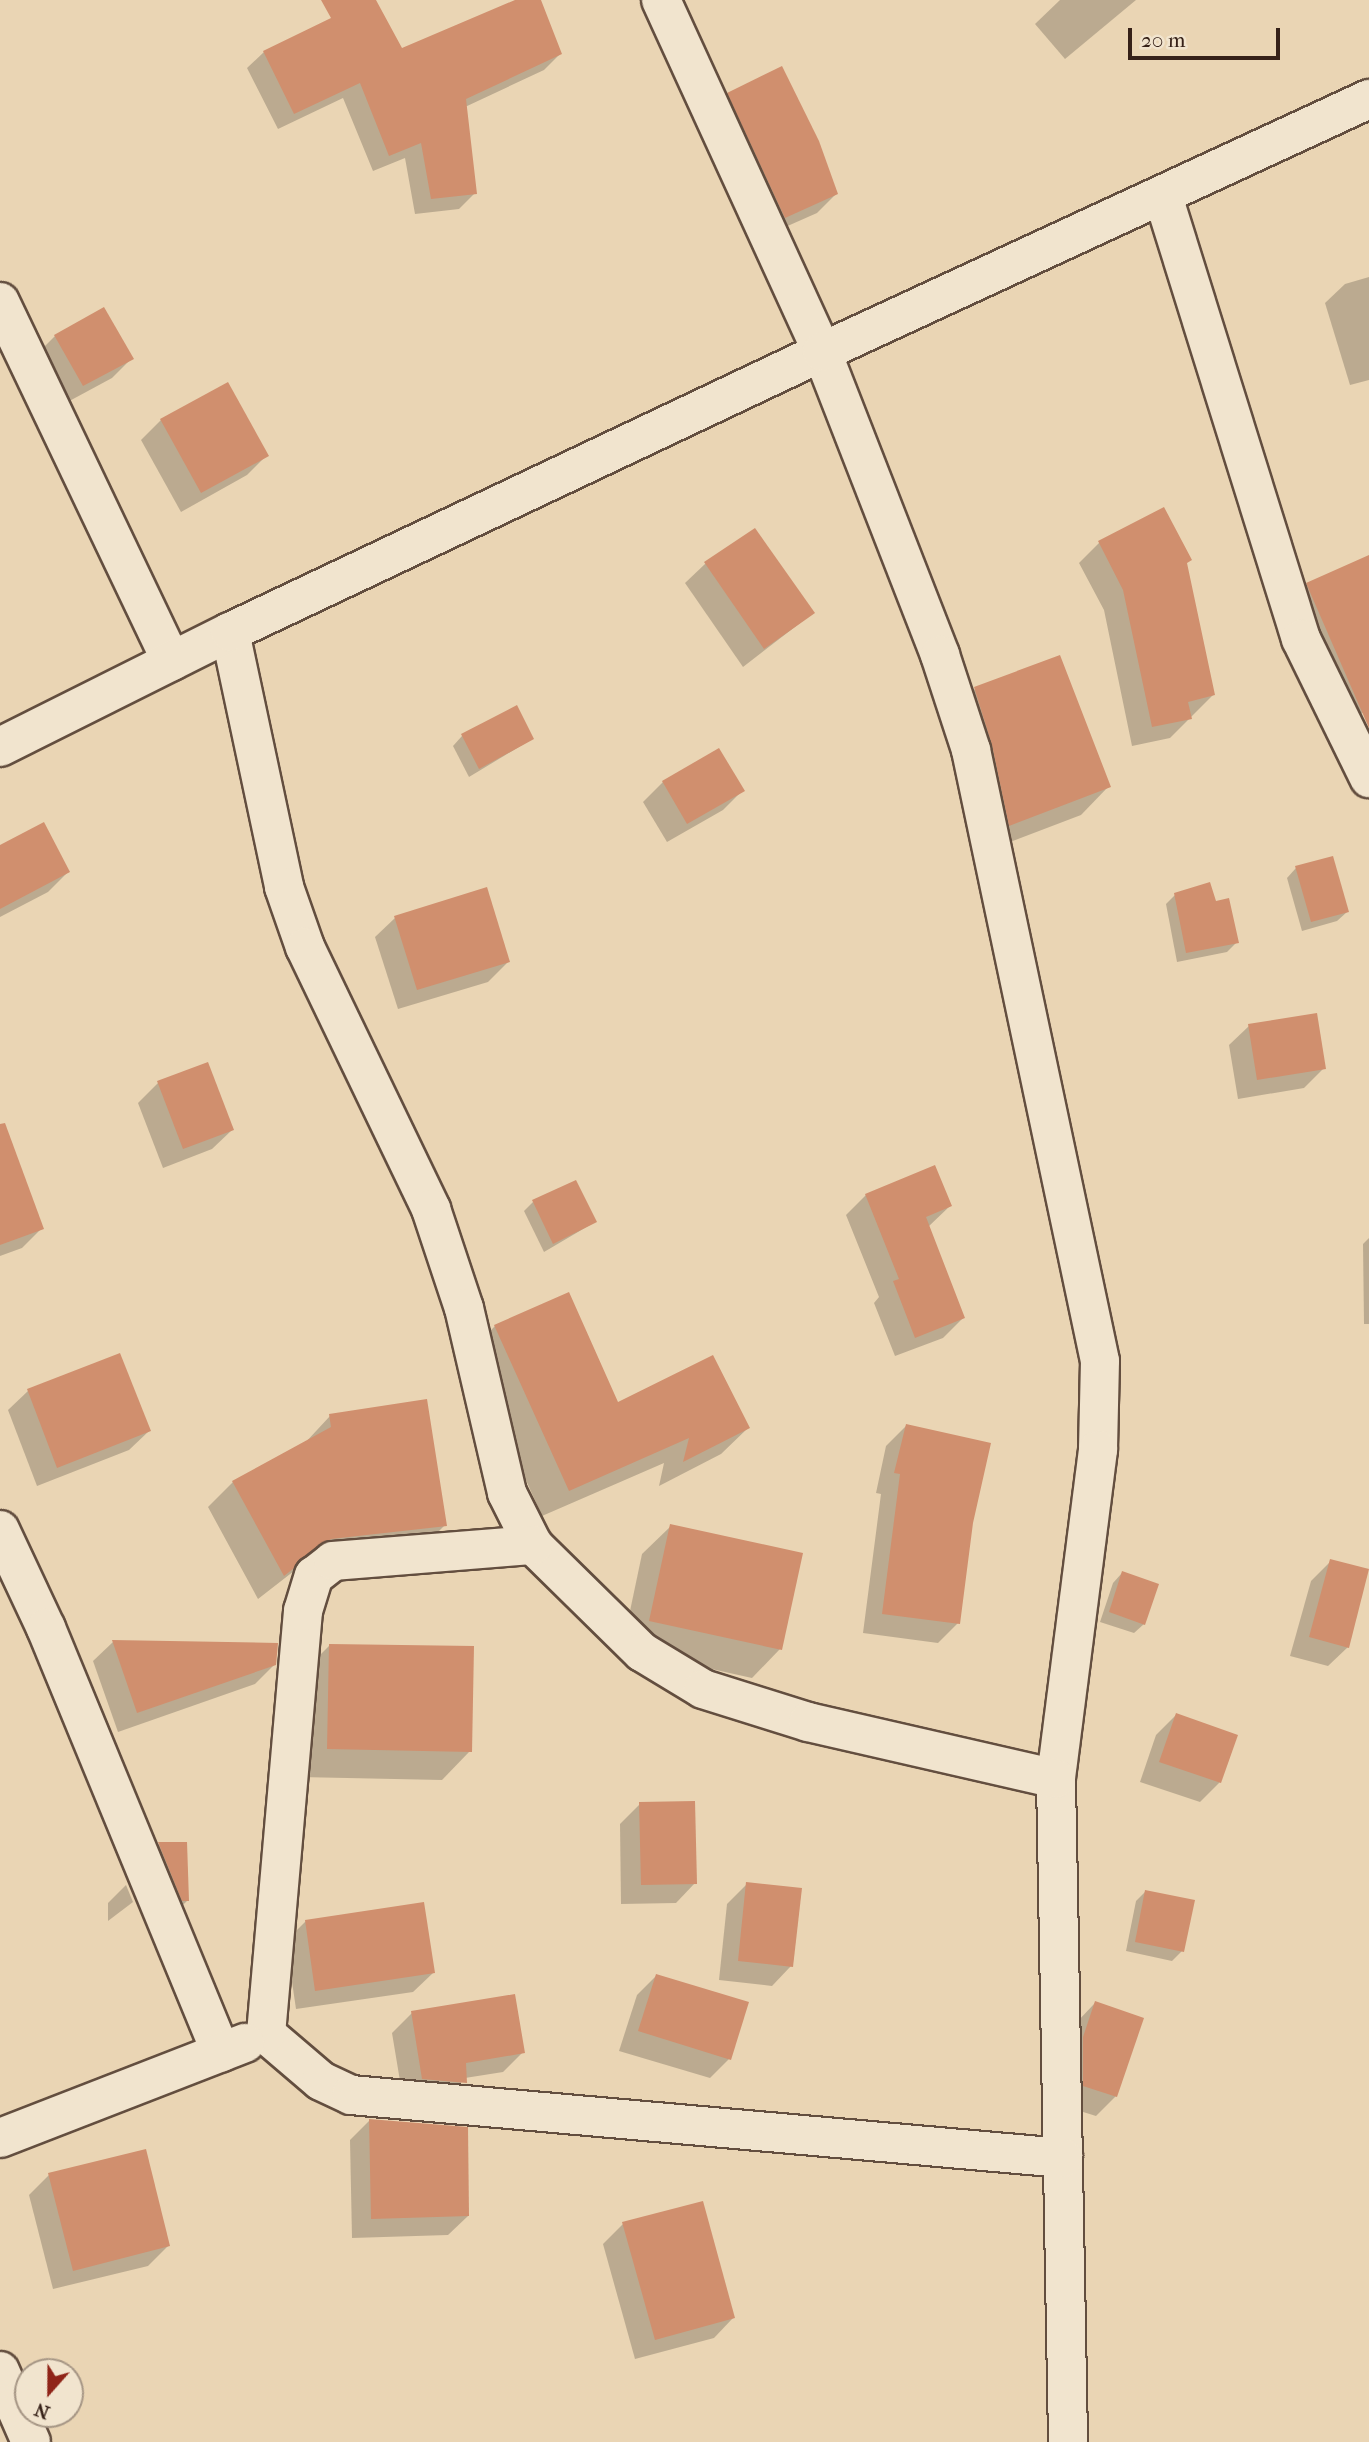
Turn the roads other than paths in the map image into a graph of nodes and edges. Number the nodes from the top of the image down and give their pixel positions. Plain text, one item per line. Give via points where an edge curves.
1 (661, 0) edge
2 (1369, 99) edge
3 (1163, 196) junction
4 (0, 302) edge
5 (822, 352) junction
6 (230, 632) junction
7 (171, 661) junction
8 (0, 747) edge
9 (1369, 778) edge
10 (0, 1530) edge
11 (533, 1545) junction
12 (1056, 1779) junction
13 (266, 2034) junction
14 (221, 2052) junction
15 (0, 2138) edge
16 (1063, 2158) junction
17 (0, 2371) edge
18 (31, 2442) edge
19 (1068, 2442) edge

1 - 5 street
2 - 3 street
3 - 5 street
3 - 9 street via 1301,639
4 - 7 street
5 - 6 street
5 - 12 street via 940,655 971,750 1100,1361 1098,1450
6 - 7 street
6 - 11 street via 284,887 305,947 431,1209 464,1308 506,1493
7 - 8 street
10 - 14 street via 46,1628
11 - 12 street via 642,1652 703,1689 808,1722
11 - 13 street via 333,1561 314,1576 303,1611
12 - 16 street
13 - 14 street
13 - 16 street via 321,2081 362,2097
14 - 15 street
16 - 19 street
17 - 18 street

